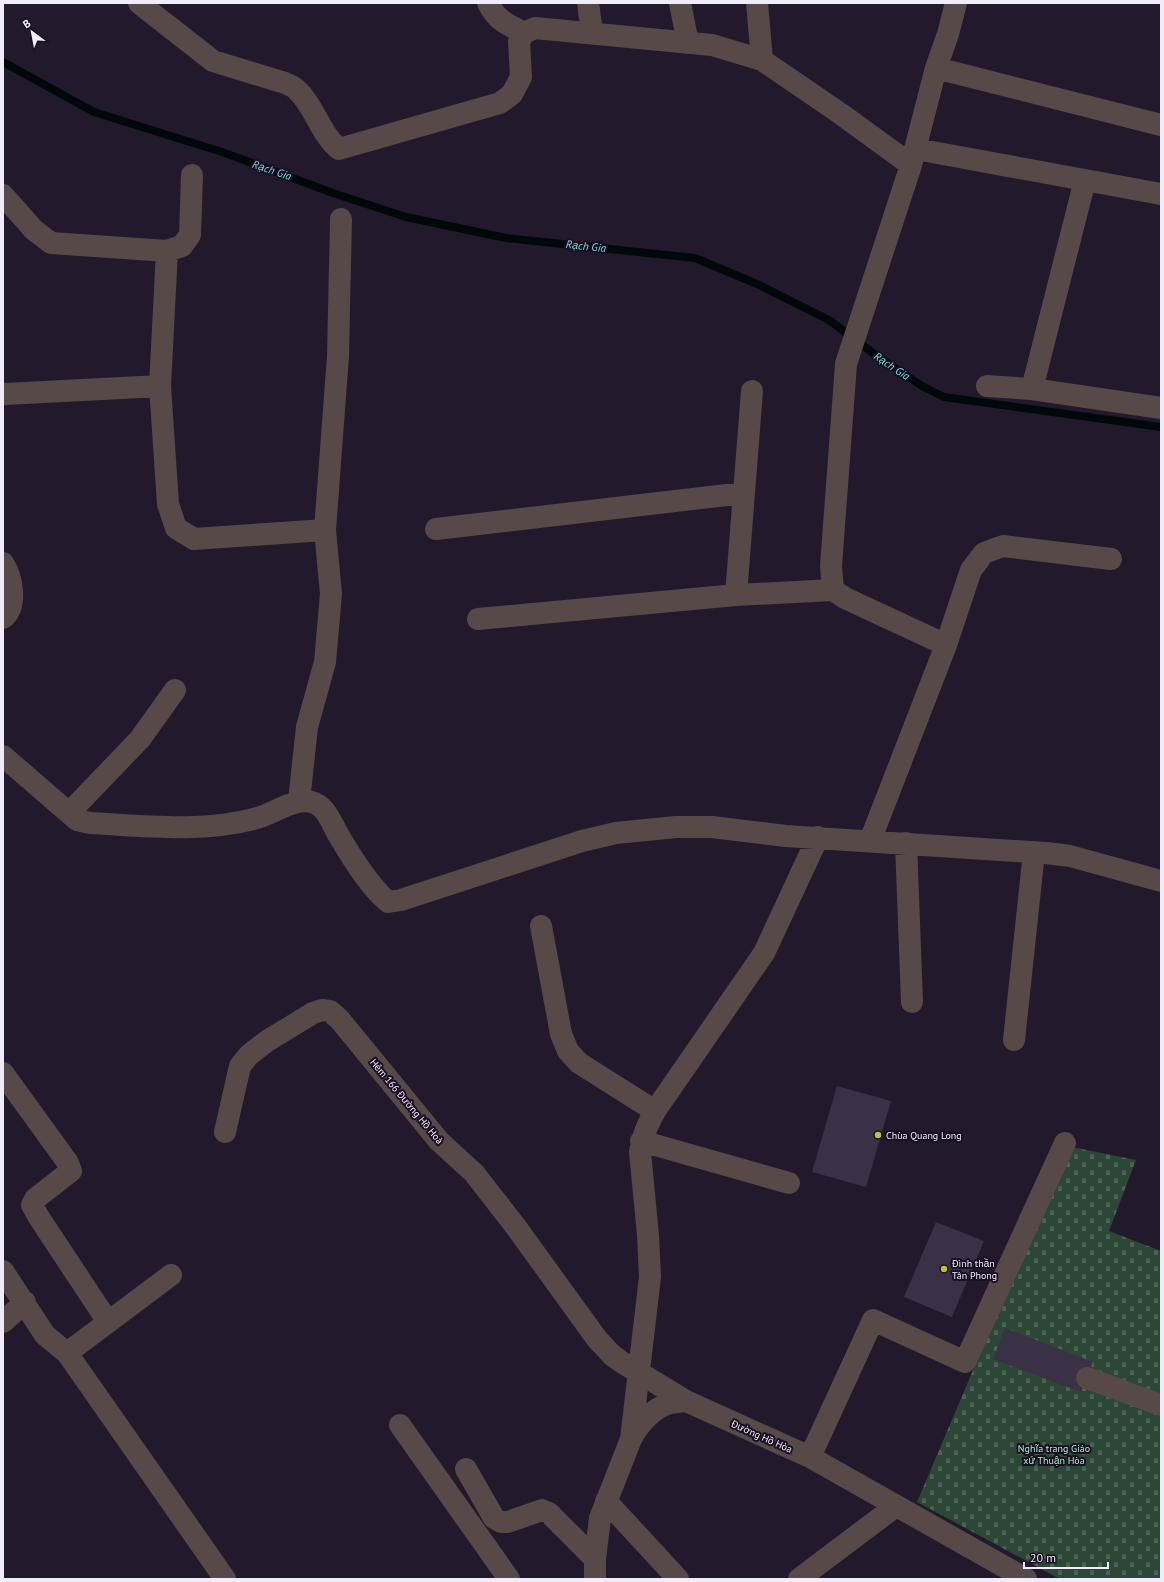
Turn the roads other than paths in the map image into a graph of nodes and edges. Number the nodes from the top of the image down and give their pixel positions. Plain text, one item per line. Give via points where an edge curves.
1 (139, 3) edge
2 (488, 3) edge
3 (588, 3) edge
4 (680, 3) edge
5 (757, 3) edge
6 (956, 3) edge
7 (524, 33) junction
8 (592, 33) junction
9 (688, 43) junction
10 (762, 60) junction
11 (936, 68) junction
12 (1161, 125) edge
13 (913, 157) junction
14 (192, 175) dead end
15 (1085, 180) junction
16 (1161, 194) edge
17 (3, 195) edge
18 (341, 219) dead end
19 (167, 251) junction
20 (160, 386) junction
21 (987, 386) dead end
22 (1032, 389) junction
23 (752, 391) dead end
24 (5, 394) dead end
25 (1161, 408) edge
26 (744, 492) junction
27 (436, 529) dead end
28 (325, 530) junction
29 (1111, 559) dead end
30 (3, 563) edge
31 (833, 590) junction
32 (736, 595) junction
33 (3, 618) edge
34 (478, 619) dead end
35 (946, 645) junction
36 (175, 690) dead end
37 (3, 756) edge
38 (299, 801) junction
39 (69, 813) junction
40 (818, 837) junction
41 (870, 841) junction
42 (906, 843) junction
43 (1034, 852) junction
44 (1161, 881) edge
45 (541, 926) dead end
46 (912, 1002) dead end
47 (1014, 1040) dead end
48 (3, 1073) edge
49 (655, 1111) junction
50 (225, 1132) dead end
51 (641, 1141) junction
52 (1065, 1143) dead end
53 (789, 1183) dead end
54 (3, 1271) edge
55 (171, 1275) dead end
56 (25, 1302) junction
57 (3, 1322) edge
58 (108, 1322) junction
59 (67, 1353) junction
60 (639, 1373) junction
61 (1087, 1378) dead end
62 (686, 1402) junction
63 (1161, 1405) edge
64 (400, 1425) dead end
65 (631, 1439) junction
66 (810, 1457) junction
67 (466, 1469) dead end
68 (606, 1501) junction
69 (896, 1506) junction
70 (595, 1569) edge
71 (225, 1579) edge
72 (509, 1579) edge
73 (678, 1579) edge
74 (799, 1579) edge
75 (1026, 1579) edge

1 - 7 street via 214,61 296,88 330,142 339,150 500,103 512,94 521,77 519,41
2 - 7 street via 500,21
3 - 8 street
4 - 9 street
5 - 10 street
6 - 11 street
7 - 8 street via 535,28
8 - 9 street
9 - 10 street via 712,45
10 - 13 street via 841,114
11 - 12 street
11 - 13 street
13 - 15 street
13 - 31 street via 846,364 831,566
14 - 19 street via 190,235 182,246
15 - 16 street
15 - 22 street
17 - 19 street via 34,230 51,243
18 - 28 street via 338,356
19 - 20 street
20 - 24 street
20 - 28 street via 168,504 176,528 194,539
21 - 22 street
22 - 25 street
23 - 26 street
26 - 27 street
26 - 32 street
28 - 38 street via 330,594 325,662 307,727
29 - 35 street via 1003,546 984,552 971,570
30 - 33 street via 14,595 11,607
31 - 32 street
31 - 35 street
32 - 34 street
35 - 41 street
36 - 39 street via 140,740
37 - 39 street
38 - 39 street via 258,818 234,824 192,827 90,823 77,820
38 - 40 street via 313,801 323,808 341,840 379,895 388,902 582,841 616,833 676,827 712,827 786,836
40 - 41 street
40 - 49 street via 764,953
41 - 42 street
42 - 43 street
42 - 46 street
43 - 44 street via 1070,856
43 - 47 street
45 - 49 street via 561,1034 568,1051 579,1064
48 - 58 street via 68,1163 70,1171 35,1199 32,1205
49 - 51 street
50 - 60 street, Hẻm 166 Đường Hồ Hoà via 238,1072 243,1061 267,1041 304,1018 322,1010 330,1011 439,1141 474,1173 605,1349
51 - 53 street
51 - 60 street via 650,1277
52 - 66 street via 965,1362 873,1320
54 - 56 street
55 - 58 street
56 - 57 street
56 - 59 street via 45,1334
58 - 59 street
59 - 71 street
60 - 62 street, Hẻm 166 Đường Hồ Hoà
60 - 65 street
61 - 63 street
62 - 65 street via 670,1403 660,1408 636,1429
62 - 66 street, Đường Hồ Hòa
64 - 72 street
65 - 68 street
66 - 69 street, Đường Hồ Hòa
67 - 70 street via 494,1518 508,1522 542,1510 548,1513
68 - 70 street via 600,1518
68 - 73 street
69 - 74 street
69 - 75 street, Đường Hồ Hòa

